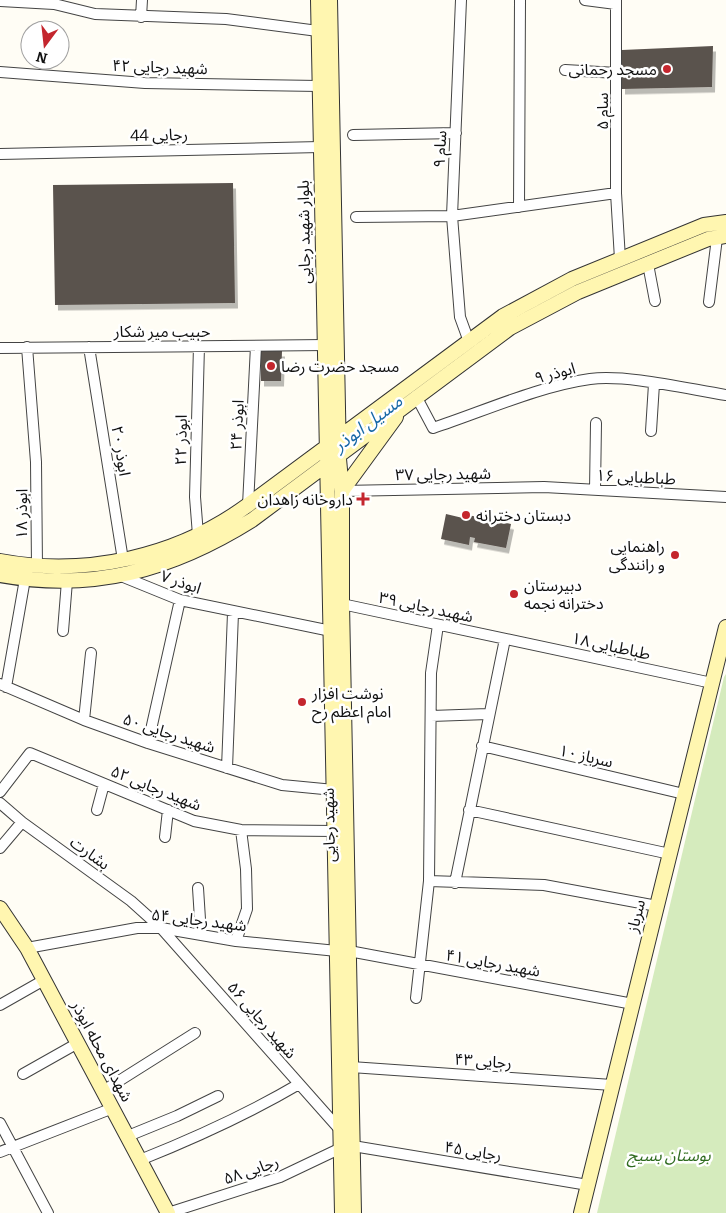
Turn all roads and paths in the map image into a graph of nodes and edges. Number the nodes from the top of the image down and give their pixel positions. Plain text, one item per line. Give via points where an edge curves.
1 (142, 0) edge
2 (318, 0) edge
3 (330, 0) edge
4 (461, 0) edge
5 (520, 0) edge
6 (585, 0) edge
7 (0, 1) edge
8 (616, 2) edge
9 (141, 18) junction
10 (318, 31) junction
11 (565, 70) dead end
12 (0, 72) edge
13 (617, 74) junction
14 (319, 86) junction
15 (456, 133) junction
16 (353, 135) dead end
17 (320, 147) junction
18 (0, 154) edge
19 (616, 193) junction
20 (519, 206) junction
21 (452, 216) junction
22 (356, 217) dead end
23 (726, 222) edge
24 (721, 237) edge
25 (620, 259) junction
26 (648, 264) junction
27 (655, 301) dead end
28 (709, 302) dead end
29 (468, 339) junction
30 (325, 345) junction
31 (199, 346) junction
32 (256, 346) junction
33 (89, 347) junction
34 (0, 348) edge
35 (27, 348) junction
36 (654, 384) junction
37 (726, 395) edge
38 (411, 400) junction
39 (596, 423) dead end
40 (651, 431) dead end
41 (338, 437) junction
42 (327, 446) junction
43 (339, 454) junction
44 (328, 463) junction
45 (544, 487) joint
46 (595, 490) junction
47 (342, 491) junction
48 (726, 497) edge
49 (248, 505) junction
50 (198, 535) junction
51 (123, 560) junction
52 (0, 561) edge
53 (37, 566) junction
54 (0, 575) edge
55 (121, 576) junction
56 (24, 579) junction
57 (67, 581) junction
58 (180, 600) junction
59 (342, 604) junction
60 (233, 612) junction
61 (438, 625) junction
62 (63, 631) dead end
63 (331, 631) junction
64 (725, 634) edge
65 (505, 639) junction
66 (91, 653) dead end
67 (712, 683) junction
68 (3, 685) edge
69 (488, 714) junction
70 (431, 716) junction
71 (84, 720) junction
72 (148, 743) junction
73 (482, 746) junction
74 (227, 768) junction
75 (104, 784) junction
76 (334, 790) junction
77 (0, 792) edge
78 (684, 794) junction
79 (0, 803) edge
80 (97, 810) dead end
81 (168, 810) junction
82 (469, 810) junction
83 (22, 822) junction
84 (241, 830) junction
85 (335, 831) junction
86 (165, 837) dead end
87 (0, 848) edge
88 (670, 854) junction
89 (429, 881) junction
90 (455, 883) junction
91 (198, 888) dead end
92 (657, 906) junction
93 (0, 908) edge
94 (161, 928) junction
95 (201, 934) junction
96 (236, 941) junction
97 (27, 948) junction
98 (343, 951) junction
99 (419, 964) junction
100 (44, 980) junction
101 (416, 998) dead end
102 (633, 1004) junction
103 (0, 1005) edge
104 (195, 1033) dead end
105 (78, 1043) junction
106 (351, 1067) junction
107 (23, 1074) dead end
108 (299, 1084) junction
109 (612, 1085) junction
110 (103, 1090) junction
111 (218, 1096) dead end
112 (113, 1108) junction
113 (0, 1124) edge
114 (341, 1132) junction
115 (128, 1136) junction
116 (347, 1147) junction
117 (12, 1149) junction
118 (0, 1152) edge
119 (140, 1160) junction
120 (588, 1185) junction
121 (48, 1213) edge
122 (168, 1213) edge
123 (342, 1213) edge
124 (354, 1213) edge
125 (581, 1213) edge

1 - 9 street
2 - 10 street, بلوار شهید رجایی
3 - 41 street, بلوار شهید رجایی
4 - 15 street, سام ۹
5 - 20 street
6 - 8 street
7 - 9 street via 54,4 94,14
8 - 13 street, سام ۵
9 - 10 street via 226,19
10 - 14 street, بلوار شهید رجایی
11 - 13 street
12 - 14 street, شهید رجایی ۴۲ via 145,83
13 - 19 street, سام ۵
14 - 17 street, بلوار شهید رجایی
15 - 16 street
15 - 21 street, سام ۹
17 - 18 street, رجایی 44
17 - 30 street, بلوار شهید رجایی
19 - 20 street
19 - 25 street, سام ۵
20 - 21 street
21 - 22 street
21 - 29 street, سام ۹ via 460,317
23 - 25 street via 704,225
24 - 26 street via 708,239
24 - 28 street
25 - 29 street via 540,294
26 - 27 street
26 - 38 street via 546,307 477,351
29 - 41 street
30 - 32 street, حبیب میر شکار
30 - 42 street, بلوار شهید رجایی
31 - 32 street, حبیب میر شکار
31 - 33 street, حبیب میر شکار
31 - 50 street, ابوذر ۲۲ via 195,497
32 - 49 street, ابوذر ۲۴
33 - 35 street, حبیب میر شکار
33 - 51 street, ابوذر ۲۰
34 - 35 street, حبیب میر شکار
35 - 53 street, ابوذر ۱۸ via 36,462
36 - 37 street, ابوذر ۹
36 - 38 street, ابوذر ۹ via 613,378 590,379 559,386 433,428
36 - 40 street
38 - 43 street
38 - 47 street
39 - 46 street
41 - 42 street
41 - 43 street, شهید رجایی
42 - 44 street, بلوار شهید رجایی
42 - 49 street
43 - 44 street
43 - 47 street, شهید رجایی
44 - 55 street via 217,542 176,560
44 - 63 street, شهید رجایی
45 - 46 street, طباطبایی ۱۶
45 - 47 street, شهید رجایی ۳۷
46 - 48 street, طباطبایی ۱۶
47 - 59 street, شهید رجایی
49 - 50 street
50 - 51 street via 171,547
51 - 53 street via 70,567
52 - 53 street
54 - 56 street
55 - 57 street
55 - 58 street, ابوذر ۷
56 - 57 street
56 - 68 street
57 - 62 street
58 - 60 street, ابوذر ۷
58 - 72 street
59 - 61 street, شهید رجایی ۳۹
59 - 98 street, شهید رجایی
60 - 63 street, ابوذر ۷
60 - 74 street
61 - 65 street, شهید رجایی ۳۹
61 - 70 street via 431,673
63 - 76 street, شهید رجایی
64 - 67 street, سرباز
65 - 67 street, طباطبایی ۱۸
65 - 69 street
66 - 71 street
67 - 78 street, سرباز
68 - 71 street, شهید رجایی ۵۰
69 - 70 street
69 - 73 street
70 - 89 street
71 - 72 street, شهید رجایی ۵۰
72 - 74 street, شهید رجایی ۵۰
73 - 78 street, سرباز ۱۰
73 - 82 street
74 - 76 street, شهید رجایی ۵۰ via 282,785
75 - 77 street, شهید رجایی ۵۲ via 30,753
75 - 80 street
75 - 81 street, شهید رجایی ۵۲
76 - 85 street, شهید رجایی
78 - 88 street, سرباز
79 - 83 street, بشارت
81 - 84 street, شهید رجایی ۵۲ via 194,821
81 - 86 street
82 - 88 street
82 - 90 street
83 - 87 street
83 - 94 street, بشارت via 131,901
84 - 85 street, شهید رجایی ۵۲
84 - 96 street via 247,909
85 - 98 street, شهید رجایی
88 - 92 street, سرباز
89 - 90 street
89 - 99 street
90 - 92 street via 544,885
91 - 95 street
92 - 102 street, سرباز
93 - 97 street, شهدای محله ابوذر
94 - 95 street, شهید رجایی ۵۴
94 - 97 street, شهید رجایی ۵۴ via 137,928
94 - 108 street, شهید رجایی ۵۶
95 - 96 street, شهید رجایی ۵۴
96 - 98 street, شهید رجایی ۵۴
97 - 100 street, شهدای محله ابوذر
98 - 99 street, شهید رجایی ۴۱
98 - 106 street, شهید رجایی
98 - 114 street, شهید رجایی
99 - 101 street
99 - 102 street, شهید رجایی ۴۱
100 - 103 street
100 - 105 street, شهدای محله ابوذر
102 - 109 street, سرباز
104 - 110 street
105 - 107 street
105 - 110 street, شهدای محله ابوذر
106 - 109 street, رجایی ۴۳
106 - 116 street, شهید رجایی
108 - 114 street, شهید رجایی ۵۶
108 - 119 street via 199,1136
109 - 120 street, سرباز
110 - 112 street, شهدای محله ابوذر
111 - 115 street
112 - 115 street, شهدای محله ابوذر
112 - 117 street
113 - 117 street
114 - 116 street, شهید رجایی
115 - 119 street, شهدای محله ابوذر
116 - 120 street, رجایی ۴۵
116 - 122 street, رجایی ۵۸ via 280,1177
116 - 123 street, شهید رجایی
116 - 124 street, شهید رجایی
117 - 118 street
117 - 121 street
119 - 122 street, شهدای محله ابوذر
120 - 125 street, سرباز

